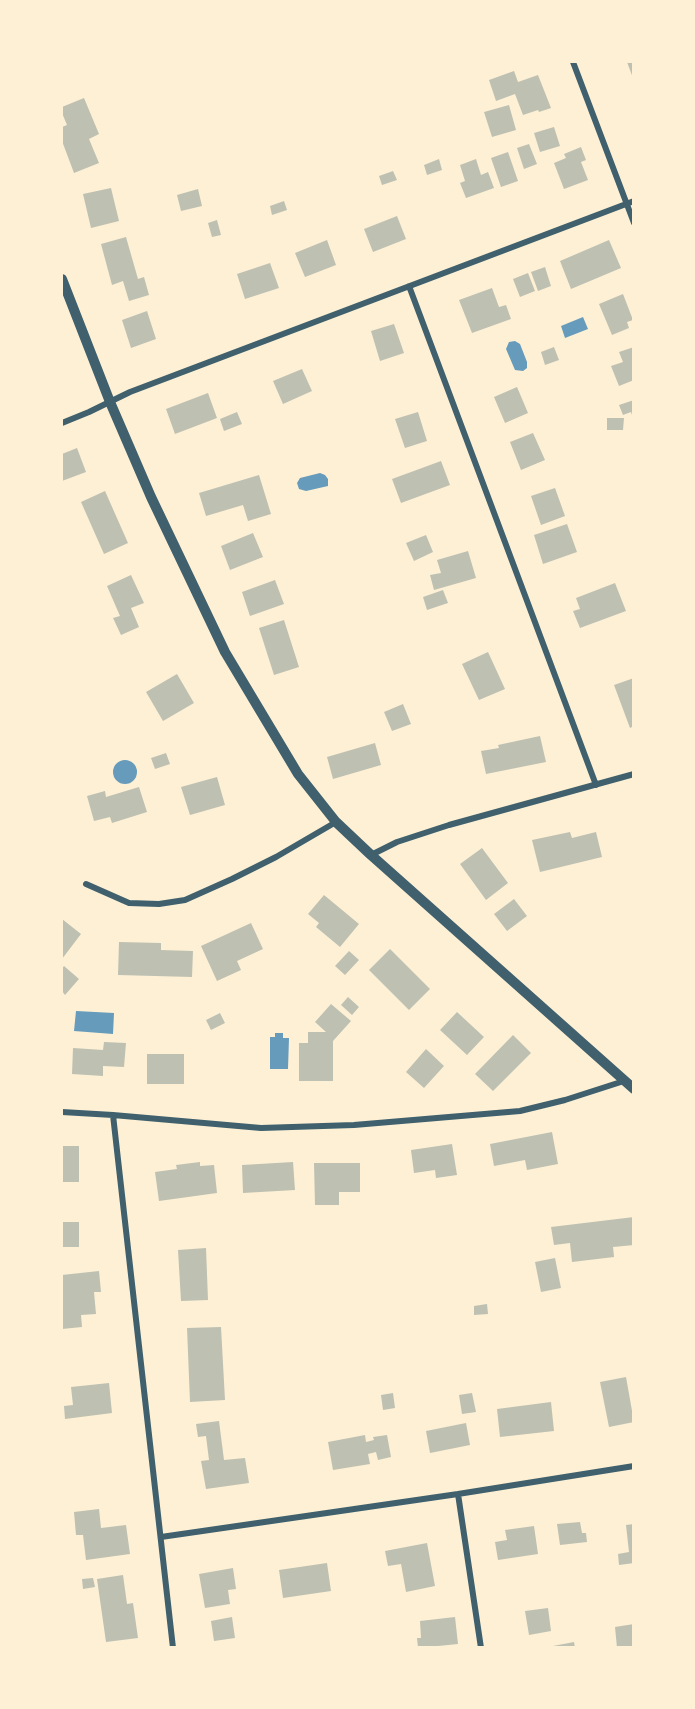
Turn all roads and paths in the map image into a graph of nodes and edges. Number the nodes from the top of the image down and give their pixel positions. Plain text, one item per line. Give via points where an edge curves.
1 (573, 62) edge
2 (630, 203) edge
3 (633, 223) edge
4 (62, 279) edge
5 (409, 286) junction
6 (111, 402) junction
7 (62, 423) edge
8 (633, 774) edge
9 (596, 785) junction
10 (336, 822) junction
11 (371, 855) junction
12 (86, 884) dead end
13 (631, 1085) edge
14 (62, 1112) edge
15 (113, 1115) junction
16 (633, 1466) edge
17 (458, 1494) junction
18 (161, 1537) junction
19 (173, 1647) edge
20 (481, 1647) edge

1 - 2 street
2 - 3 street
2 - 5 street
4 - 6 street
5 - 6 street
5 - 9 street
6 - 7 street
6 - 10 street via 151,497 225,652 298,774
8 - 9 street
9 - 11 street via 449,825
10 - 11 street
10 - 12 street via 185,900 129,903
11 - 13 street
13 - 15 street via 520,1111 354,1125 261,1128
14 - 15 street
15 - 18 street
16 - 17 street
17 - 18 street
17 - 20 street
18 - 19 street

